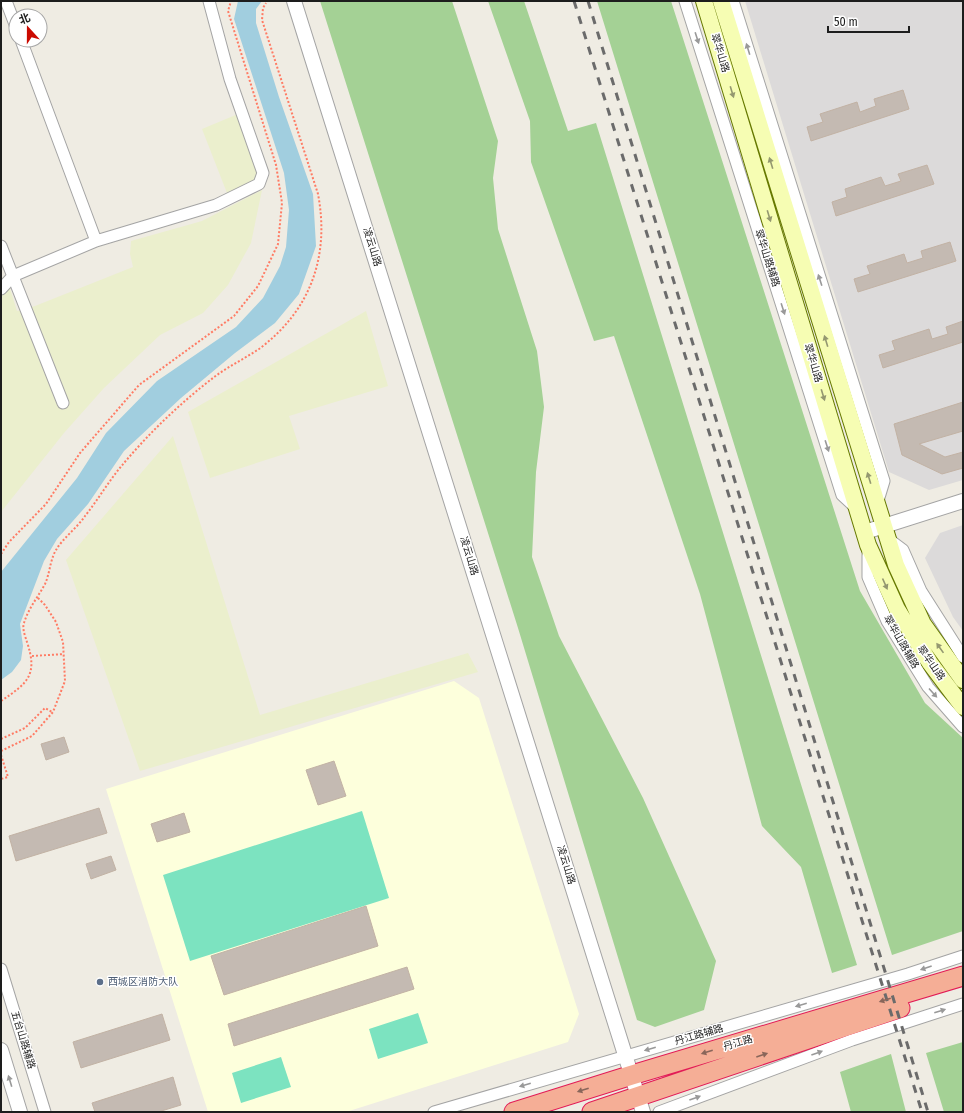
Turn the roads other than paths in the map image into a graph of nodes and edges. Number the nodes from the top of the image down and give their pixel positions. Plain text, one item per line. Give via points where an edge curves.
1 (209, 1) edge
2 (294, 1) edge
3 (686, 1) edge
4 (704, 1) edge
5 (721, 1) edge
6 (733, 1) edge
7 (24, 48) edge
8 (96, 242) junction
9 (1, 246) edge
10 (14, 276) junction
11 (1, 289) edge
12 (63, 403) dead end
13 (963, 501) edge
14 (877, 504) junction
15 (858, 510) junction
16 (885, 532) junction
17 (866, 539) junction
18 (963, 657) edge
19 (963, 680) edge
20 (963, 707) edge
21 (963, 727) edge
22 (963, 956) edge
23 (1, 969) edge
24 (963, 976) edge
25 (963, 987) edge
26 (963, 1004) edge
27 (1, 1050) edge
28 (626, 1056) junction
29 (632, 1075) junction
30 (641, 1104) edge
31 (20, 1112) edge
32 (45, 1112) edge
33 (434, 1112) edge
34 (514, 1112) edge
35 (592, 1112) edge
36 (659, 1112) edge

1 - 8 street via 230,79 263,173 259,184 216,205
2 - 28 street, 凌云山路
3 -> 15 street, 翠华山路辅路 via 842,495
4 -> 15 main road, 翠华山路
14 -> 5 main road, 翠华山路
14 -> 6 street via 884,481
7 - 8 street
8 - 10 street
9 - 10 street
10 - 11 street
10 - 12 street
13 - 16 street
14 - 16 main road, 翠华山路
15 - 17 main road, 翠华山路
16 - 17 street
16 - 18 street via 904,550 921,591
19 -> 16 main road, 翠华山路 via 923,624 896,565
17 -> 20 main road, 翠华山路 via 897,609 930,663
17 -> 21 street, 翠华山路辅路 via 868,577 887,621 928,687
22 -> 28 street, 丹江路辅路
23 - 32 street, 五台山路辅路
24 -> 29 highway, 丹江路
30 -> 25 highway, 丹江路
36 -> 26 street via 852,1040
31 -> 27 street
28 - 29 street, 凌云山路
28 -> 33 street, 丹江路辅路
29 - 30 street, 凌云山路
29 -> 34 highway, 丹江路
30 - 35 highway, 丹江路

